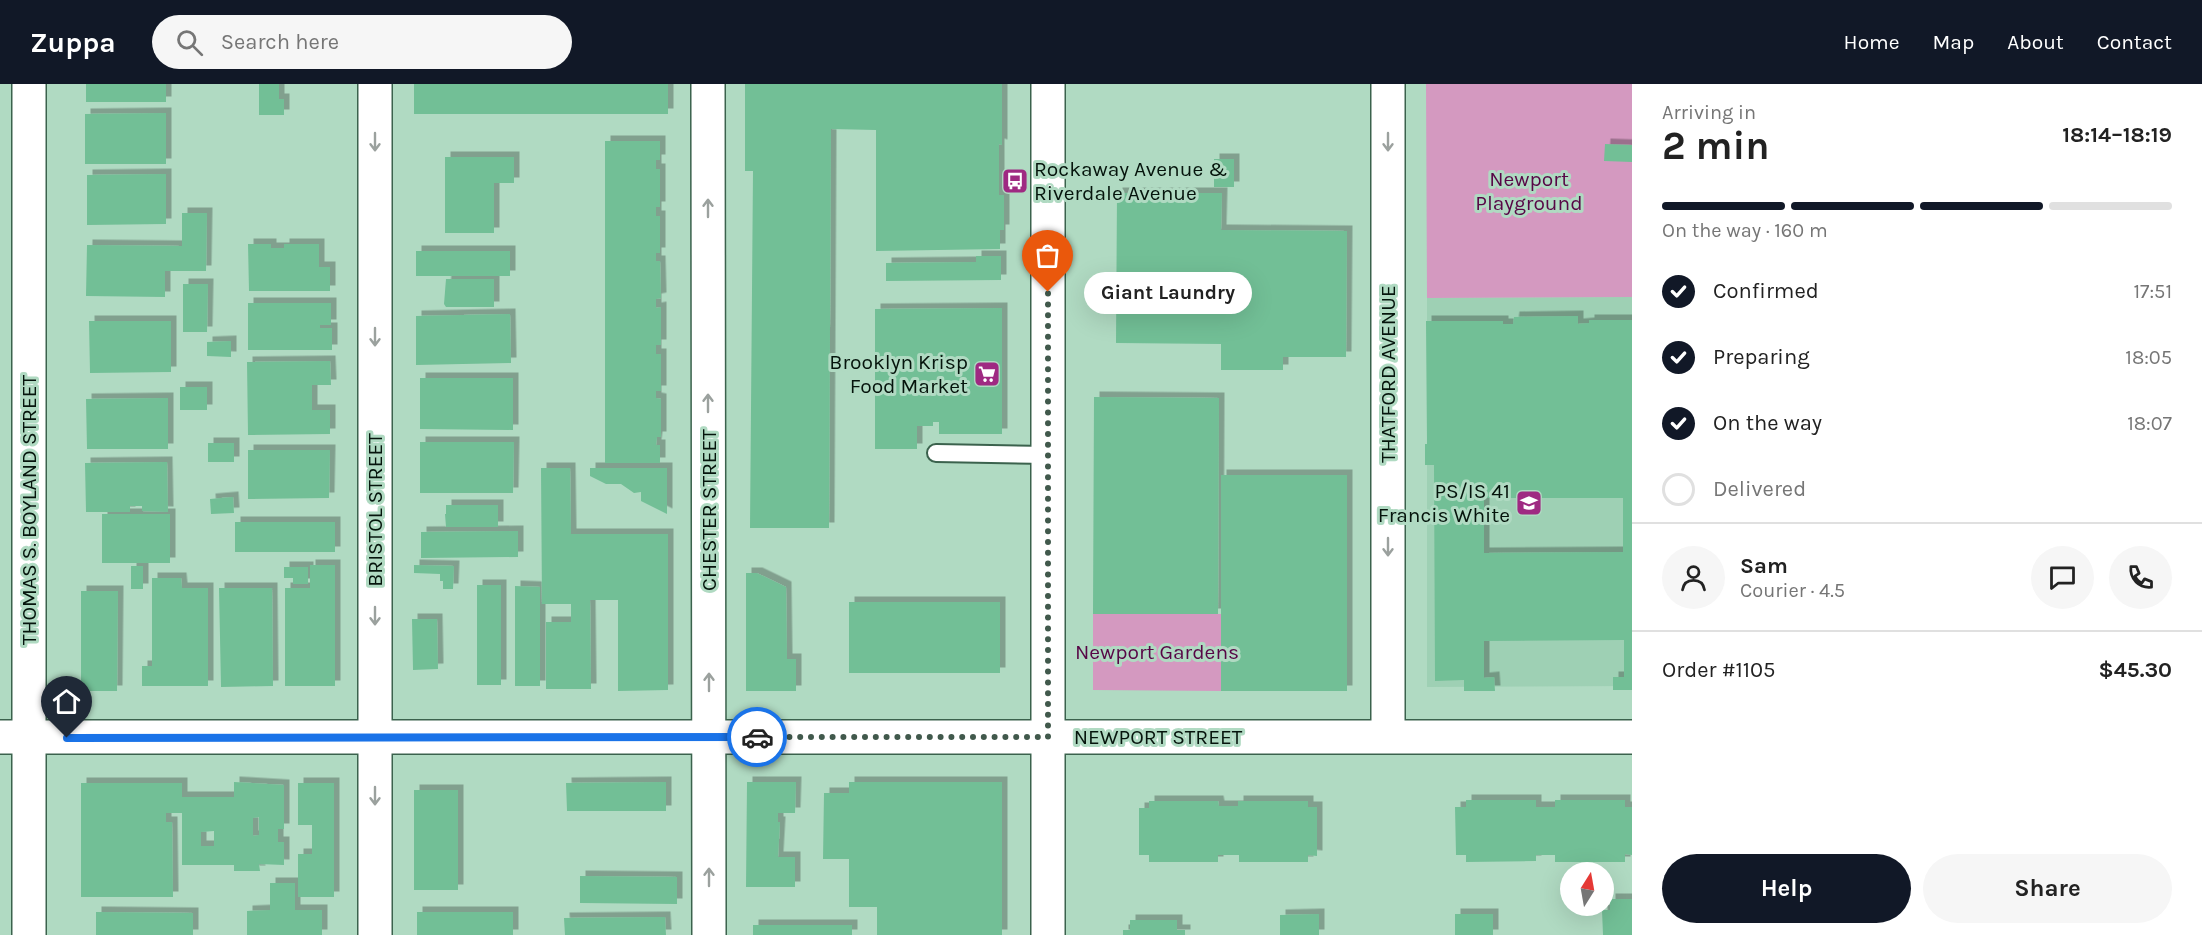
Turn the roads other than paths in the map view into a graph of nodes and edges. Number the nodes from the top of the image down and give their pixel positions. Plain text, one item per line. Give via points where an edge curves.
1 (29, 84) edge
2 (375, 84) edge
3 (708, 84) edge
4 (1048, 84) edge
5 (1388, 84) edge
6 (936, 453) dead end
7 (1048, 454) junction
8 (1388, 736) junction
9 (15, 737) edge
10 (375, 737) junction
11 (709, 737) junction
12 (1048, 737) junction
13 (1632, 737) edge
14 (29, 935) edge
15 (375, 935) edge
16 (709, 935) edge
17 (1048, 935) edge

1 - 9 street, THOMAS S. BOYLAND STREET
2 -> 10 street, BRISTOL STREET
11 -> 3 street, CHESTER STREET
4 - 7 street
5 -> 8 street, THATFORD AVENUE
6 - 7 lane
7 - 12 street
8 - 12 street, NEWPORT STREET
8 - 13 street, NEWPORT STREET
9 - 10 street, NEWPORT STREET
9 - 14 street, THOMAS S. BOYLAND STREET
10 - 11 street, NEWPORT STREET
10 -> 15 street, BRISTOL STREET
11 - 12 street, NEWPORT STREET
16 -> 11 street, CHESTER STREET
12 - 17 street

